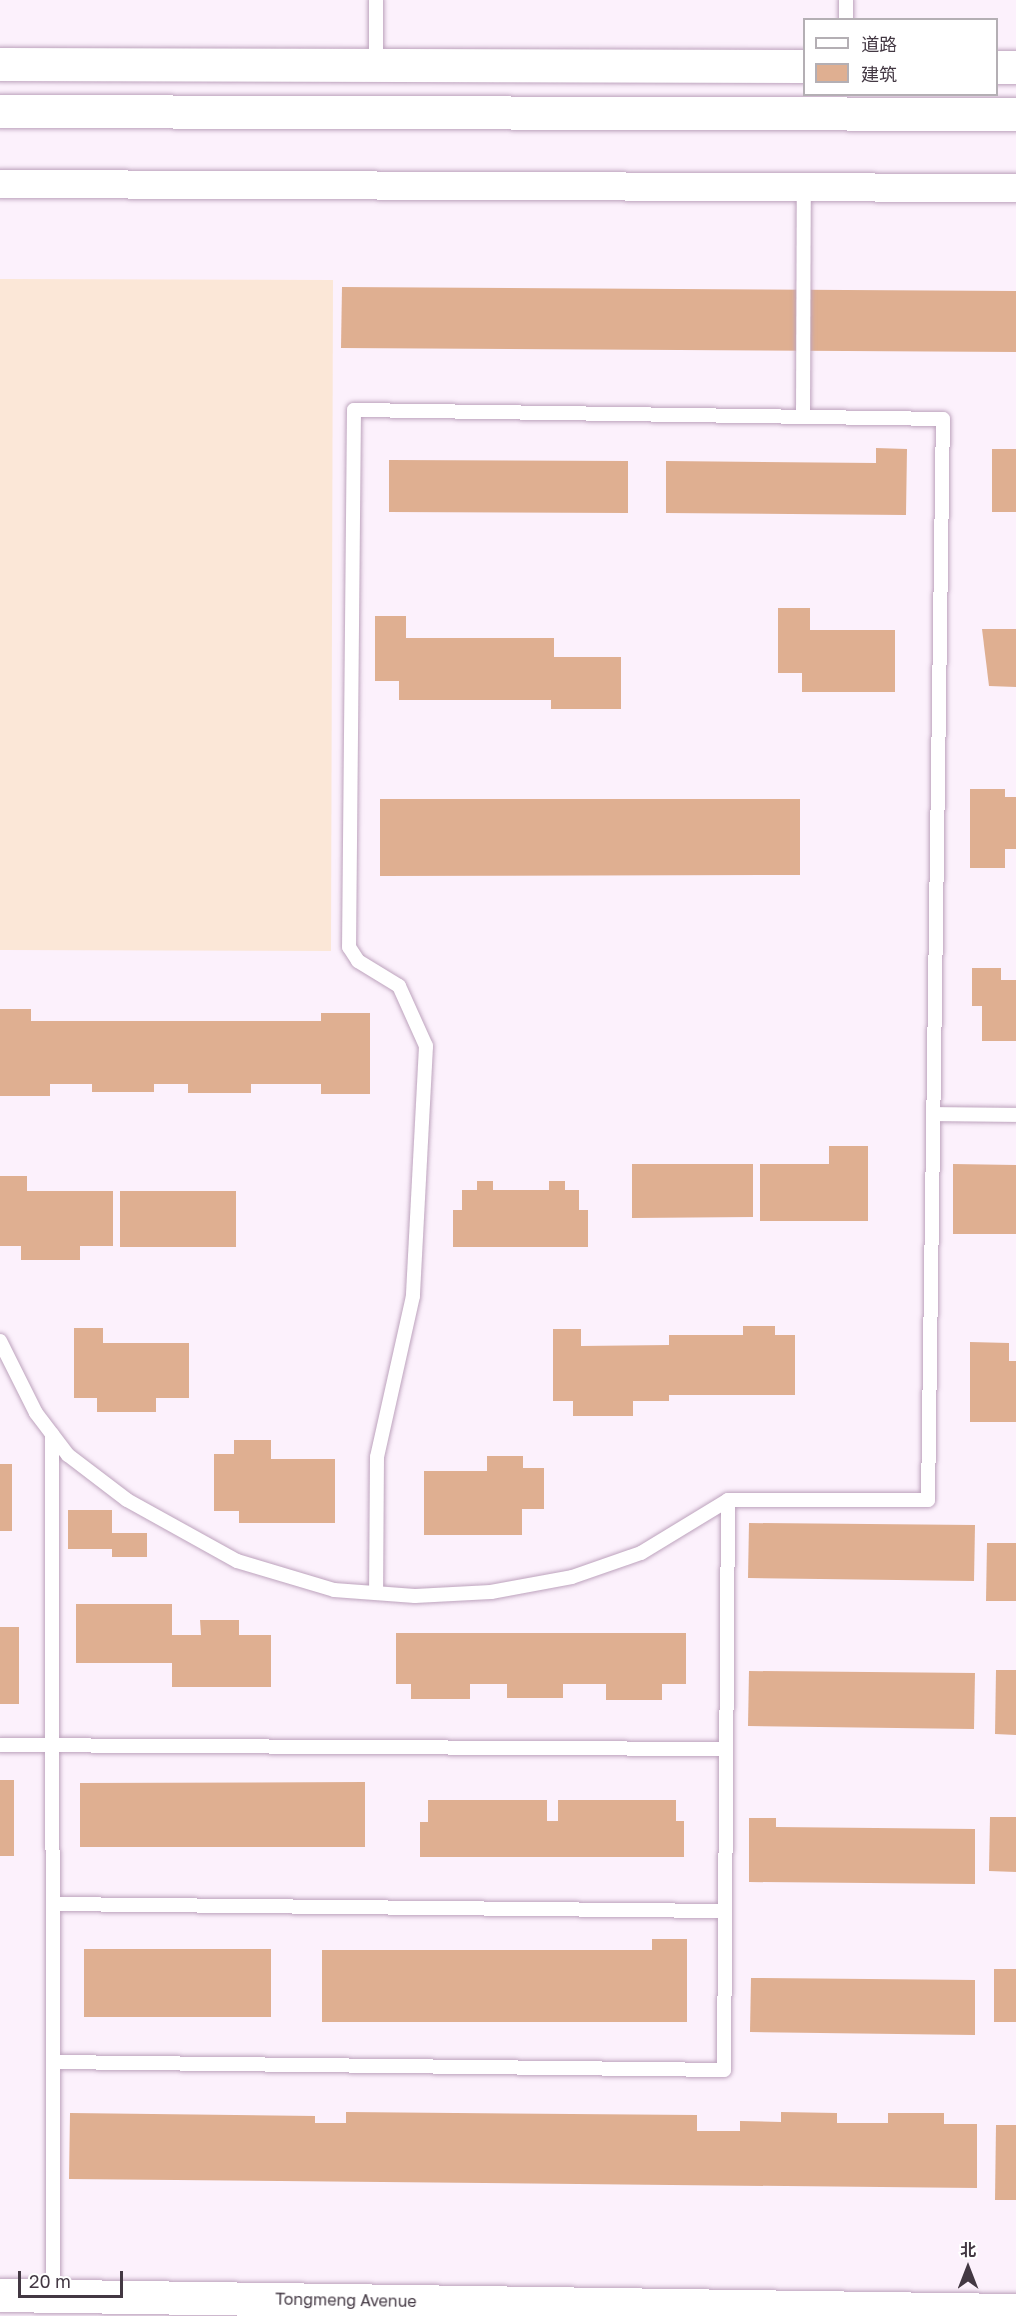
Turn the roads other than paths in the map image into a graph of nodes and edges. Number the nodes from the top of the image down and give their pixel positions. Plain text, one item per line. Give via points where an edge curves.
1 (376, 0) edge
2 (846, 0) edge
3 (846, 18) edge
4 (0, 64) edge
5 (376, 65) junction
6 (803, 66) edge
7 (998, 67) edge
8 (1016, 67) edge
9 (0, 111) edge
10 (1016, 114) edge
11 (0, 184) edge
12 (804, 187) junction
13 (1016, 188) edge
14 (803, 417) junction
15 (934, 1114) junction
16 (1016, 1115) edge
17 (0, 1341) edge
18 (52, 1434) junction
19 (728, 1500) junction
20 (376, 1593) junction
21 (53, 1744) junction
22 (0, 1745) edge
23 (726, 1749) junction
24 (53, 1904) junction
25 (724, 1911) junction
26 (53, 2062) junction
27 (0, 2295) edge
28 (53, 2296) junction
29 (1016, 2310) edge

1 - 5 lane
2 - 3 lane
4 - 5 main road
5 - 6 main road
7 - 8 main road
9 - 10 main road
11 - 12 street
12 - 13 street
12 - 14 lane
14 - 15 lane via 944,419
14 - 20 lane via 354,410 349,947 358,961 399,986 426,1046 413,1296 377,1457
15 - 16 lane
15 - 19 lane via 928,1500
17 - 18 lane
18 - 20 lane via 68,1455 127,1500 237,1562 290,1581
18 - 21 lane
19 - 20 lane via 641,1553 572,1577 491,1592
19 - 23 lane
21 - 22 lane
21 - 23 lane
21 - 24 lane
23 - 25 lane
24 - 25 lane
24 - 26 lane
25 - 26 lane via 724,2070
26 - 28 lane
27 - 28 main road, Tongmeng Avenue
28 - 29 main road, Tongmeng Avenue

